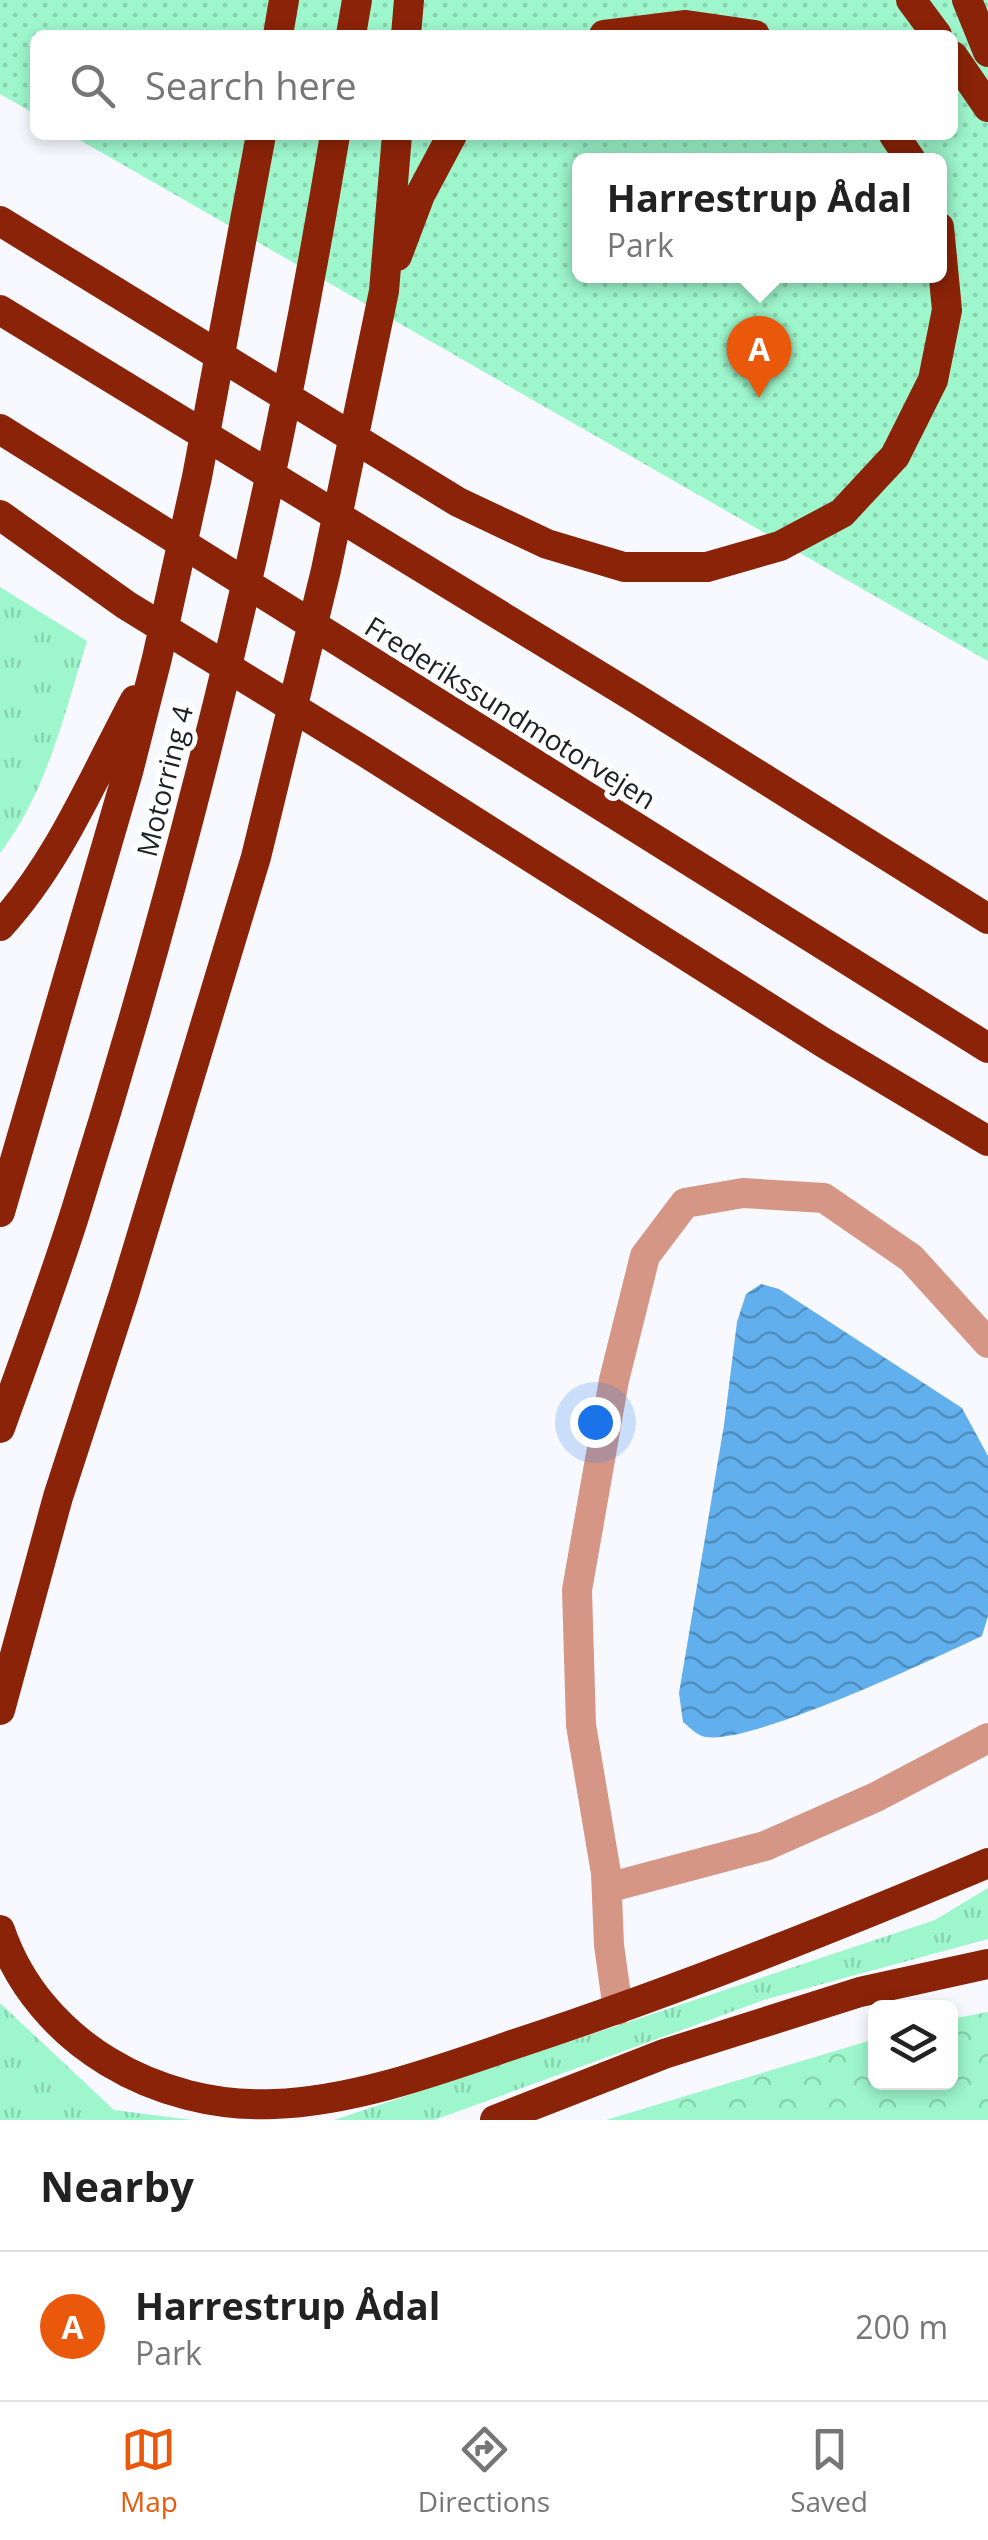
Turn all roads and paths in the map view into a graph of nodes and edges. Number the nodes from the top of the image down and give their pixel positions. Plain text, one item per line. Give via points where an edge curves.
1 (284, 0) edge
2 (357, 0) edge
3 (409, 0) edge
4 (911, 0) edge
5 (967, 0) edge
6 (279, 30) edge
7 (352, 30) edge
8 (406, 30) edge
9 (641, 30) edge
10 (724, 30) edge
11 (933, 30) edge
12 (988, 52) edge
13 (958, 63) edge
14 (988, 107) edge
15 (260, 140) edge
16 (334, 140) edge
17 (397, 140) edge
18 (449, 140) edge
19 (0, 221) edge
20 (944, 283) edge
21 (384, 291) junction
22 (0, 310) edge
23 (0, 429) edge
24 (0, 515) edge
25 (0, 543) edge
26 (126, 604) junction
27 (116, 764) junction
28 (988, 919) edge
29 (0, 926) edge
30 (824, 1043) junction
31 (988, 1048) edge
32 (988, 1141) edge
33 (988, 1164) edge
34 (0, 1212) edge
35 (988, 1343) edge
36 (0, 1428) edge
37 (58, 1497) junction
38 (0, 1635) edge
39 (0, 1710) edge
40 (988, 1738) edge
41 (988, 1864) edge
42 (607, 1888) junction
43 (0, 1930) edge
44 (988, 1964) edge
45 (618, 2010) junction
46 (496, 2120) edge

1 - 6 highway
2 - 7 highway
3 - 8 highway
4 - 11 highway
5 - 12 highway
9 - 10 highway via 686,24
13 - 14 highway
15 - 27 highway, Motorring 4 via 158,658
16 - 36 highway, Motorring 4 via 259,528 191,814 76,1208
17 - 21 highway
18 - 21 highway
19 - 20 highway via 458,502 547,544 624,567 708,567 780,546 842,513 895,456 933,380 947,310
21 - 37 highway via 256,857
22 - 28 highway
23 - 31 highway, Frederikssundmotorvejen
24 - 26 highway
25 - 26 highway
26 - 30 highway
27 - 29 highway
27 - 34 highway, Motorring 4
30 - 32 highway
30 - 33 highway
35 - 42 lane via 911,1258 824,1198 742,1193 685,1203 645,1256 614,1380 577,1590 582,1725
37 - 38 highway
37 - 39 highway
40 - 42 lane via 764,1846
41 - 45 highway
42 - 45 lane
43 - 45 highway via 40,2000 87,2048 137,2079 200,2100 275,2104 340,2094
44 - 46 highway via 842,1997 664,2054

